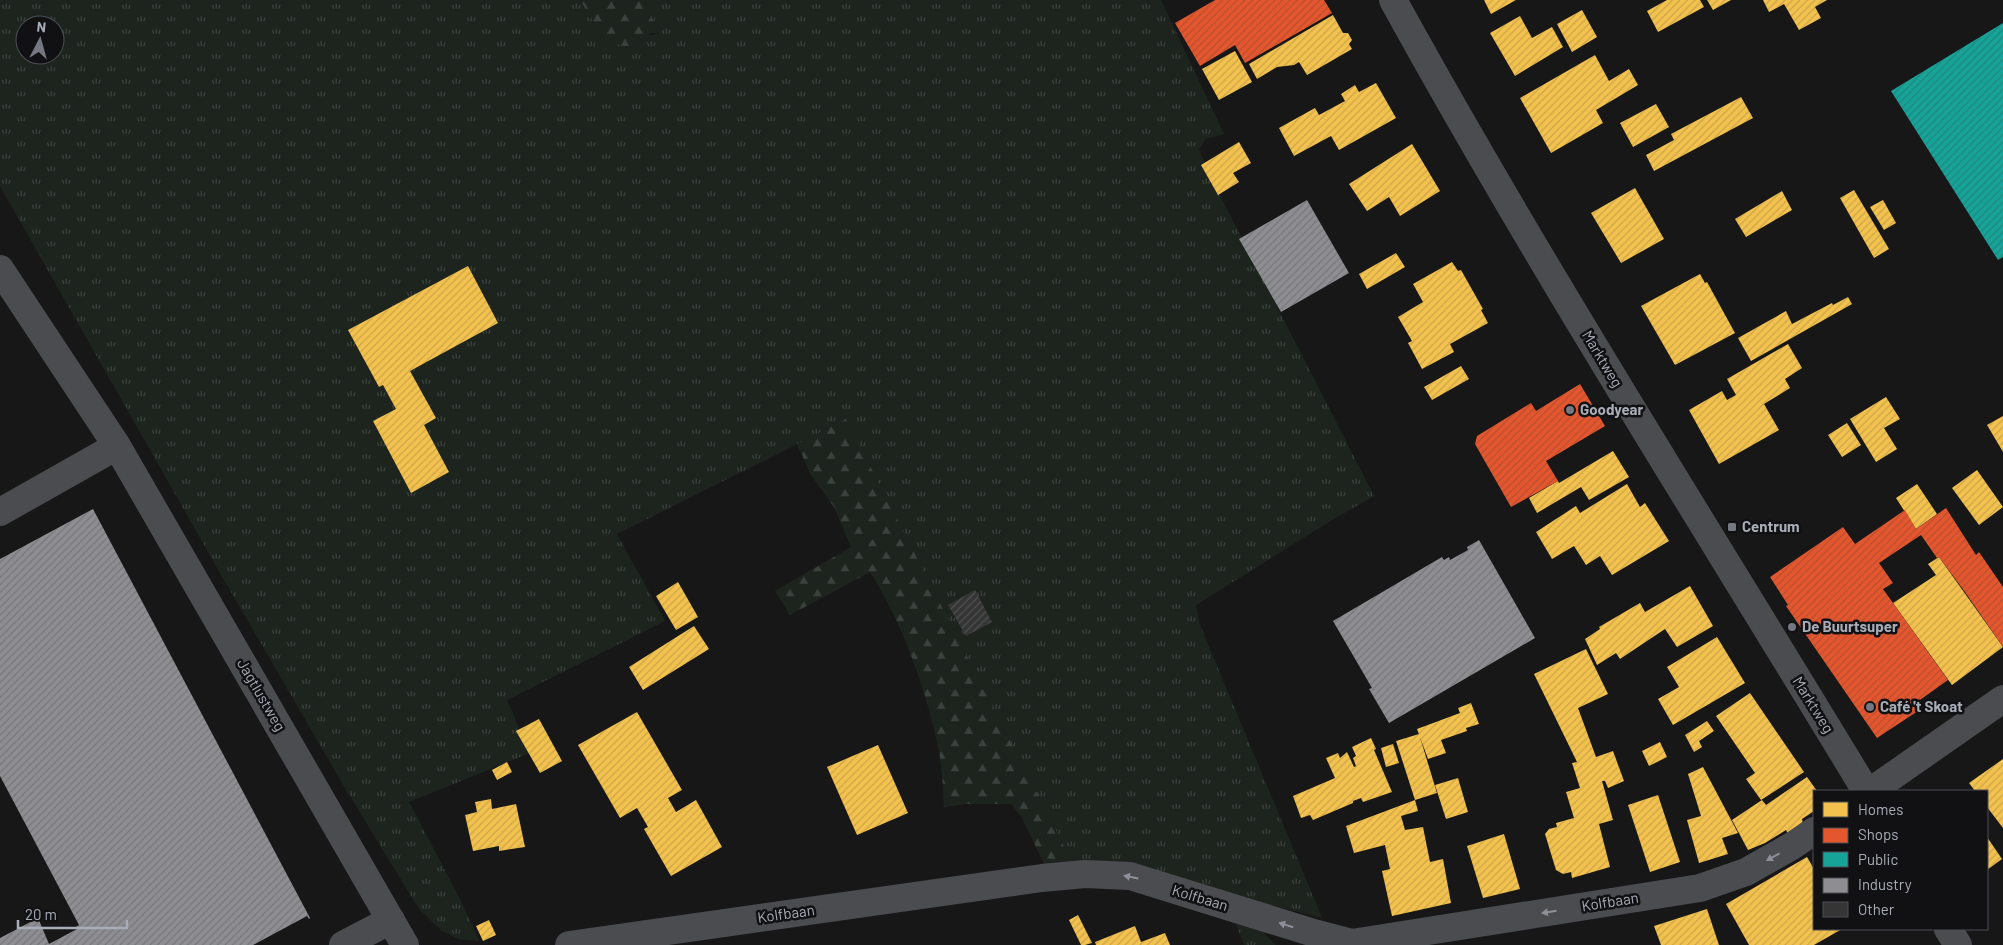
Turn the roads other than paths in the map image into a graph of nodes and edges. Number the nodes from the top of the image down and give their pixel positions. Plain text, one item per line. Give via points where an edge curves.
1 (1393, 0) edge
2 (0, 268) edge
3 (117, 446) junction
4 (0, 512) edge
5 (2003, 699) edge
6 (1865, 790) edge
7 (1872, 790) edge
8 (1813, 832) edge
9 (391, 920) junction
10 (1949, 930) edge
11 (1313, 939) edge
12 (343, 945) edge
13 (405, 945) edge
14 (569, 945) edge
15 (1958, 945) edge

1 - 6 street, Marktweg via 1437,81 1657,452
2 - 3 street, Jagtlustweg
3 - 4 street
3 - 9 street, Jagtlustweg
5 - 7 street
8 -> 11 street, Kolfbaan via 1746,872 1700,888 1352,943
9 - 12 street
9 - 13 street, Jagtlustweg
10 - 15 street
11 -> 14 street, Kolfbaan via 1130,876 1085,874

